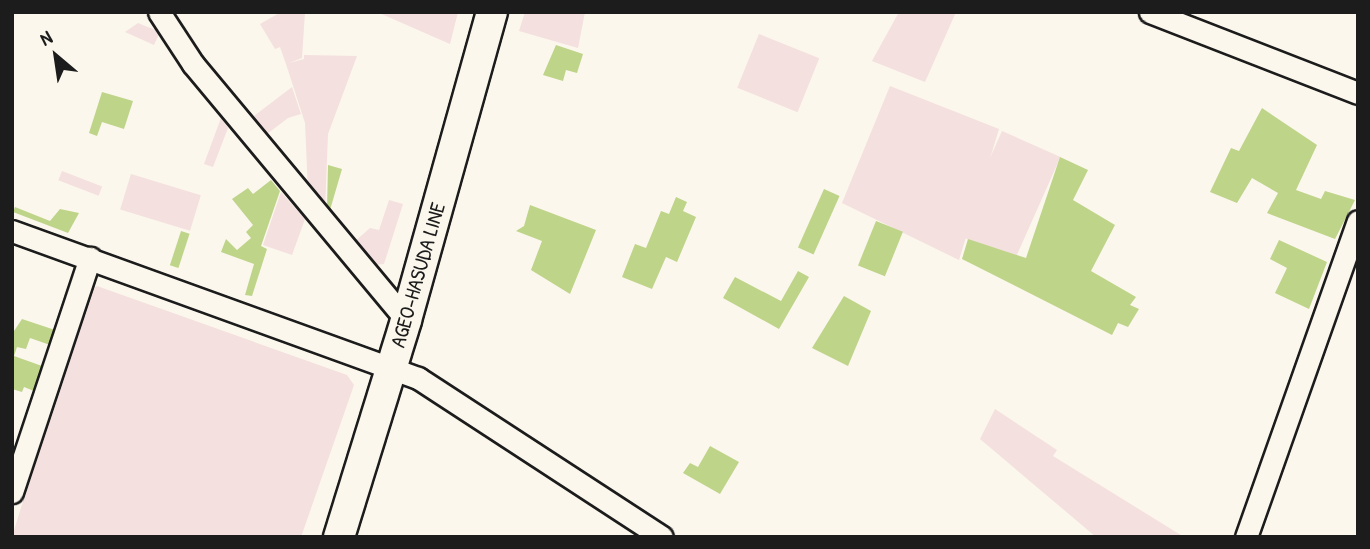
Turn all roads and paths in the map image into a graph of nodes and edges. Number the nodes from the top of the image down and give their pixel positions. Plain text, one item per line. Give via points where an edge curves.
1 (159, 12) edge
2 (492, 12) edge
3 (1150, 12) edge
4 (1358, 93) edge
5 (1358, 220) edge
6 (12, 231) edge
7 (90, 258) junction
8 (406, 320) junction
9 (391, 367) junction
10 (12, 492) edge
11 (339, 537) edge
12 (662, 537) edge
13 (1246, 537) edge

1 - 8 street via 193,64
2 - 8 main road, AGEO-HASUDA LINE
3 - 4 street
5 - 13 street
6 - 7 street
7 - 9 street
7 - 10 street
8 - 9 main road, AGEO-HASUDA LINE
9 - 11 main road, AGEO-HASUDA LINE
9 - 12 street via 418,378

